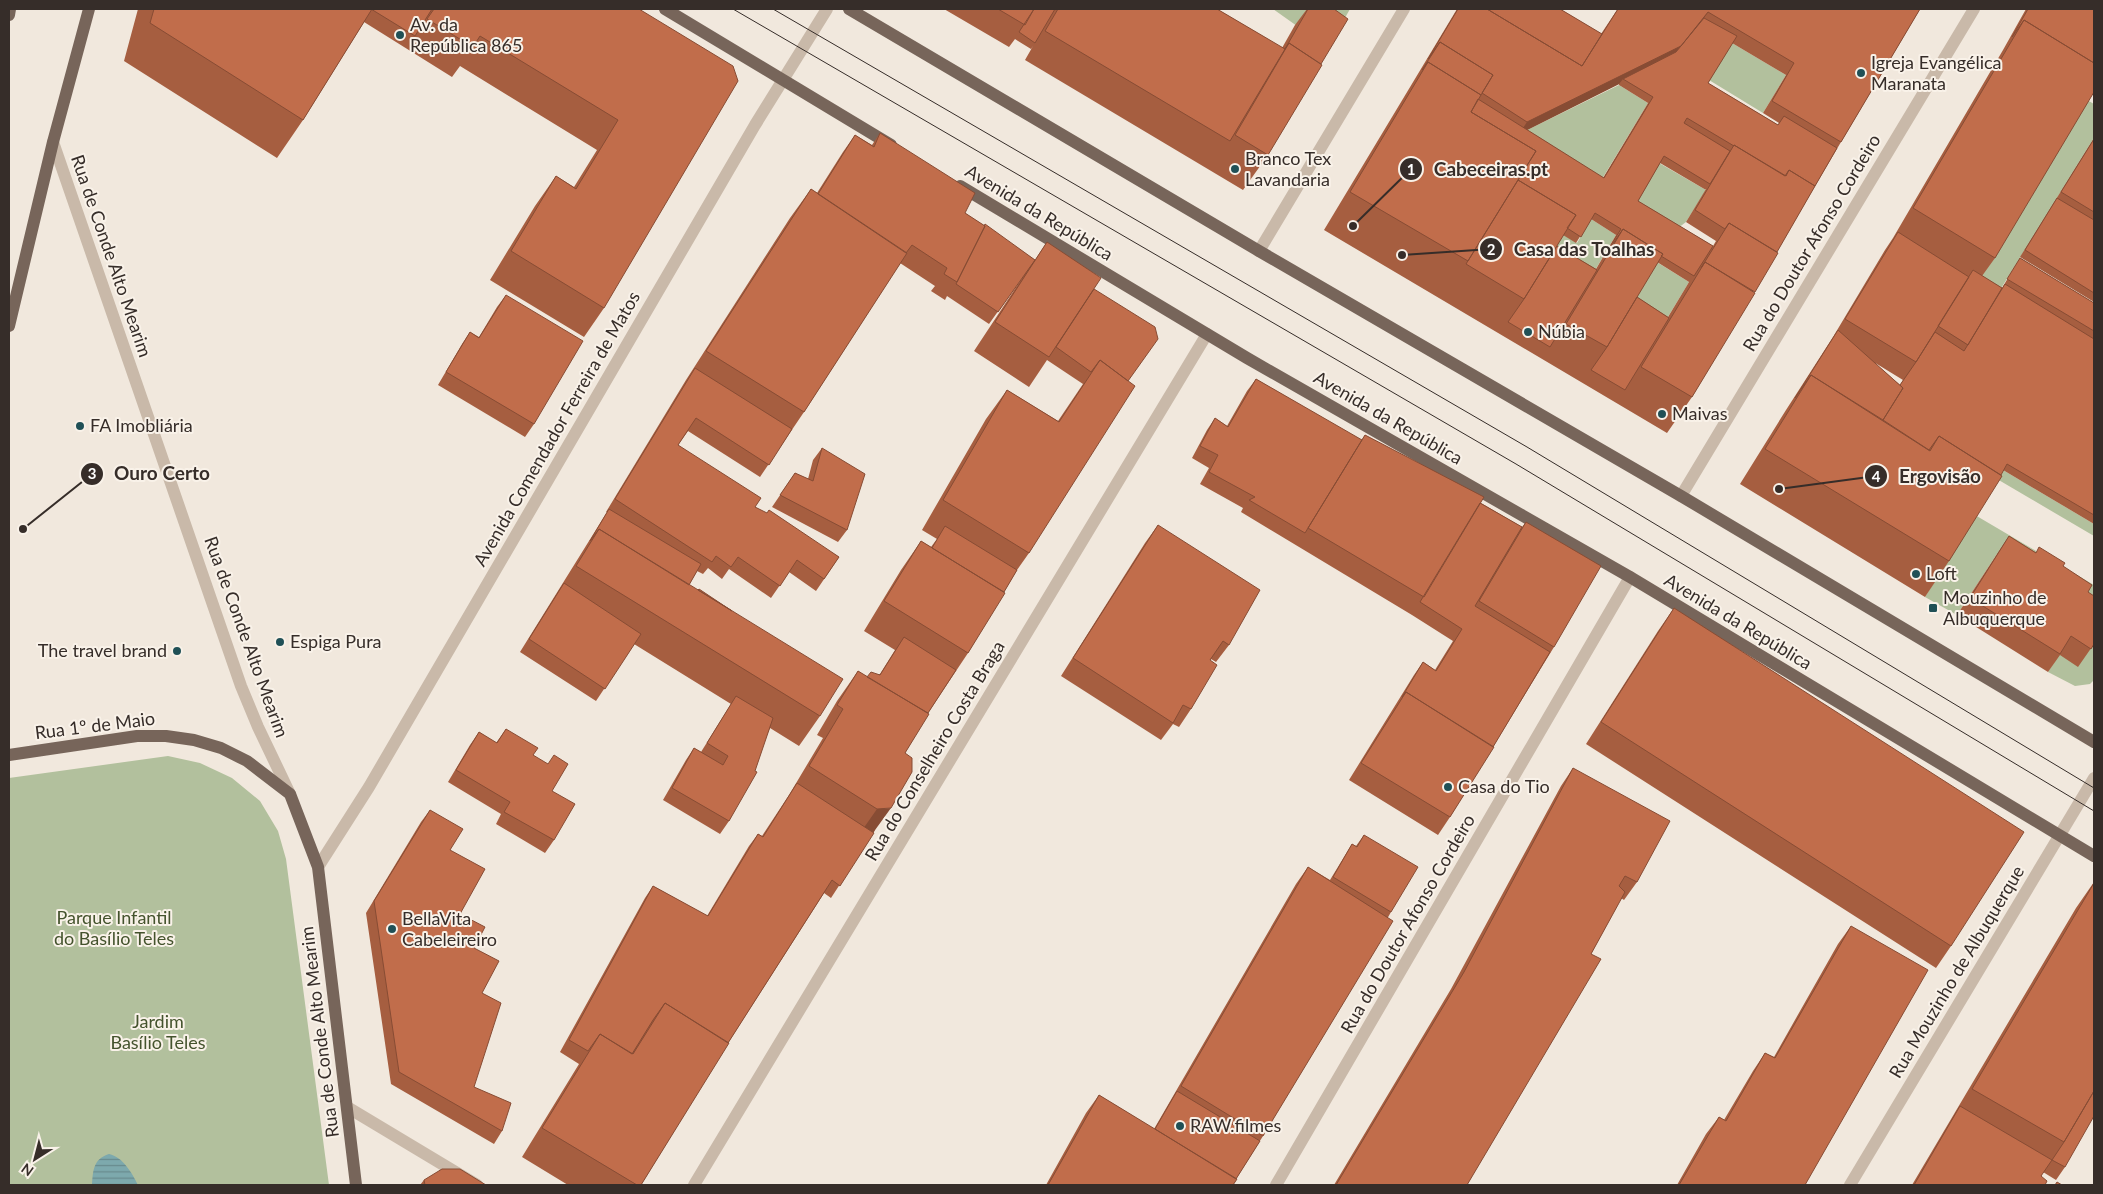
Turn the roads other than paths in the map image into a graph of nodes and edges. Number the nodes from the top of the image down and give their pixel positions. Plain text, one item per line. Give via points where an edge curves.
1 (10, 9) edge
2 (89, 9) edge
3 (665, 9) edge
4 (827, 9) edge
5 (849, 9) edge
6 (1404, 9) edge
7 (1974, 9) edge
8 (9, 15) edge
9 (782, 80) junction
10 (53, 142) junction
11 (903, 152) edge
12 (946, 178) edge
13 (1259, 251) junction
14 (9, 326) edge
15 (1207, 334) junction
16 (1681, 496) junction
17 (1630, 577) junction
18 (2094, 742) edge
19 (9, 755) edge
20 (2094, 778) edge
21 (290, 794) junction
22 (2060, 835) junction
23 (2094, 856) edge
24 (318, 867) junction
25 (347, 1108) junction
26 (356, 1185) edge
27 (477, 1185) edge
28 (694, 1185) edge
29 (1276, 1185) edge
30 (1850, 1185) edge

1 - 8 main road
2 - 10 main road
3 - 9 main road
4 - 9 street, Avenida Comendador Ferreira de Matos
5 - 13 main road
6 - 13 street
7 - 16 street, Rua do Doutor Afonso Cordeiro
9 - 11 main road
9 - 24 street, Avenida Comendador Ferreira de Matos via 369,787
10 - 14 main road
10 - 21 street, Rua de Conde Alto Mearim via 241,686
12 - 15 main road, Avenida da República
13 - 16 main road
15 - 17 main road, Avenida da República
15 - 28 street, Rua do Conselheiro Costa Braga
16 - 18 main road
17 - 22 main road, Avenida da República
17 - 29 street, Rua do Doutor Afonso Cordeiro
19 - 21 main road, Rua 1º de Maio via 137,736 166,736 221,748 247,761
20 - 22 street, Rua Mouzinho de Albuquerque
21 - 24 main road, Rua de Conde Alto Mearim
22 - 23 main road, Avenida da República
22 - 30 street, Rua Mouzinho de Albuquerque
24 - 25 main road, Rua de Conde Alto Mearim
25 - 26 main road, Rua de Conde Alto Mearim
25 - 27 street

